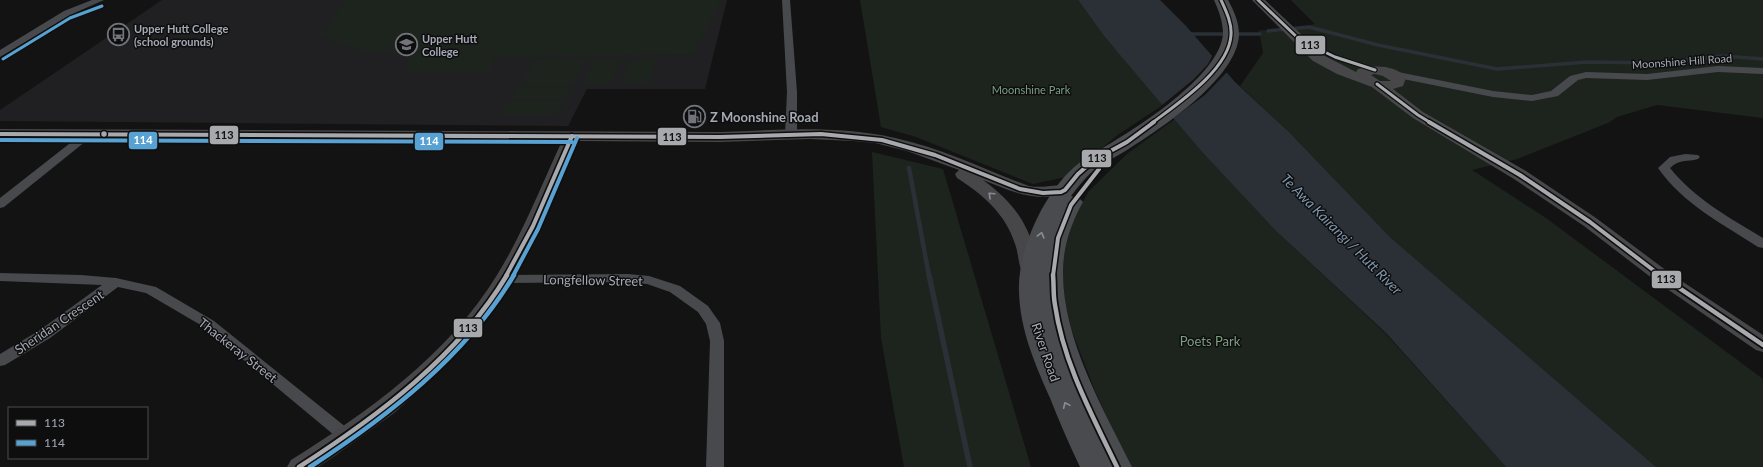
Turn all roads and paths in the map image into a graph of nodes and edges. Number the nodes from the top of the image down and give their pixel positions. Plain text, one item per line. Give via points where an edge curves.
1 (100, 0) edge
2 (786, 0) edge
3 (1221, 0) edge
4 (1258, 0) edge
5 (0, 43) edge
6 (18, 43) junction
7 (0, 54) edge
8 (1763, 71) edge
9 (1373, 78) junction
10 (1396, 80) junction
11 (1405, 104) junction
12 (0, 134) edge
13 (791, 134) junction
14 (87, 135) junction
15 (572, 136) junction
16 (1126, 142) junction
17 (932, 154) junction
18 (1694, 156) dead end
19 (1064, 190) junction
20 (0, 204) edge
21 (1763, 244) edge
22 (1031, 272) junction
23 (0, 277) edge
24 (505, 279) junction
25 (116, 282) junction
26 (1763, 345) edge
27 (0, 361) edge
28 (346, 436) junction
29 (300, 467) edge
30 (715, 467) edge
31 (1095, 467) edge
32 (1116, 467) edge

1 - 6 street via 67,13
2 - 13 street via 792,92
3 - 16 highway, River Road via 1228,13 1230,30 1228,46 1221,61 1209,78 1189,96
4 - 9 street via 1311,53 1342,71
5 - 6 street
6 - 7 street
8 - 10 street, Moonshine Hill Road via 1718,69 1647,77 1586,75 1574,78 1554,94 1532,98
9 - 10 street via 1388,85
9 - 11 street
10 - 11 street
11 - 26 street via 1440,129 1520,175 1577,213 1664,278
12 - 14 street
13 - 15 street via 720,137
13 - 17 street via 870,138
14 - 15 street
14 - 20 street
15 - 24 street
16 - 19 highway, River Road via 1098,157
16 - 32 highway, River Road via 1084,186 1068,210 1056,243 1051,272 1054,309 1063,340 1073,370
17 - 19 street via 1025,190 1039,193
22 -> 17 street via 1024,243 1005,209 979,184
18 - 21 street via 1670,160 1664,168 1672,180 1690,196
22 -> 19 highway, River Road via 1043,229
31 -> 22 highway, River Road via 1042,350 1030,296
23 - 25 street, Thackeray Street
24 - 28 street via 486,307 434,363 395,398
24 - 30 street, Longfellow Street via 649,280 675,288 703,309 713,323 717,341
25 - 27 street, Sheridan Crescent via 45,334
25 - 28 street, Thackeray Street via 150,290 209,324
28 - 29 street

